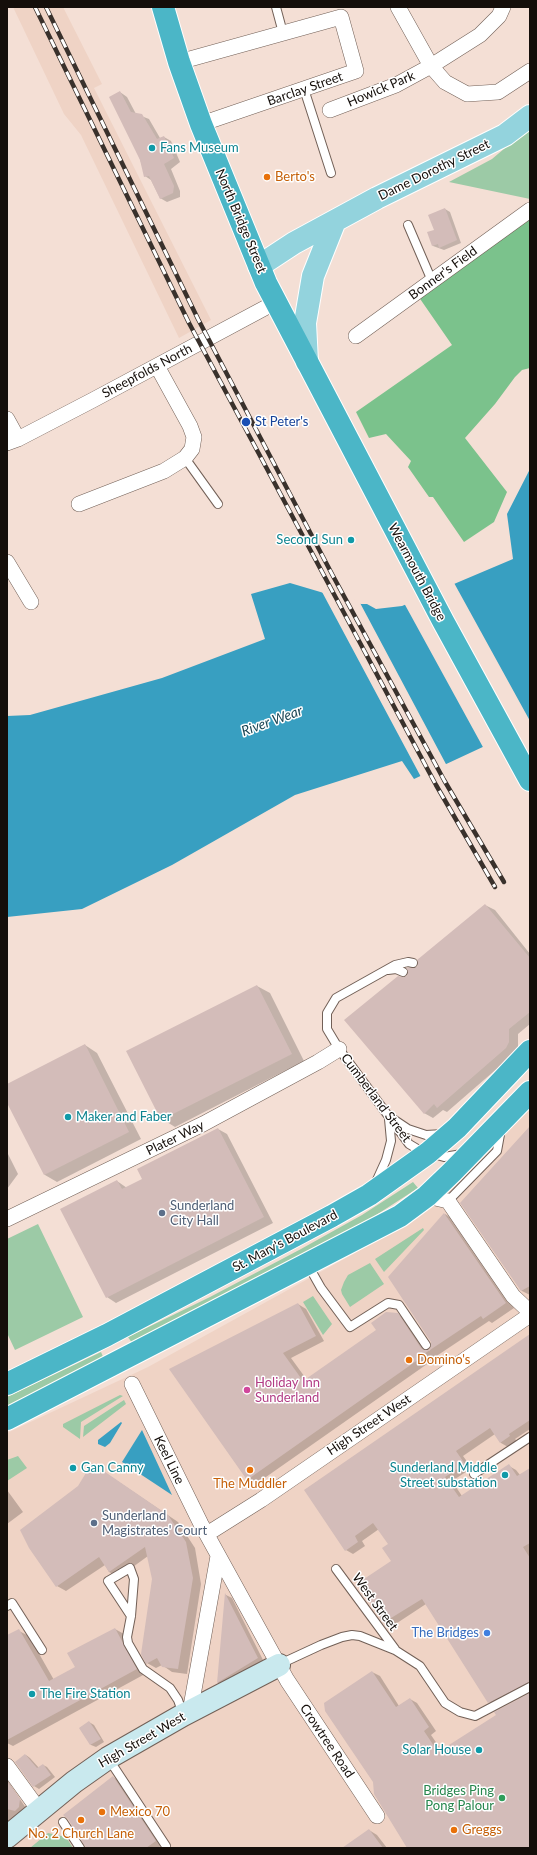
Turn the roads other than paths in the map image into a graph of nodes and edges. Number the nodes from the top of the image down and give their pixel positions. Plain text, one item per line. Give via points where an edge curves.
1 (163, 7) edge
2 (276, 7) edge
3 (398, 7) edge
4 (503, 7) edge
5 (283, 33) junction
6 (179, 62) junction
7 (431, 66) junction
8 (530, 71) edge
9 (304, 89) junction
10 (330, 110) dead end
11 (530, 116) edge
12 (201, 124) junction
13 (331, 173) dead end
14 (530, 210) edge
15 (335, 221) junction
16 (408, 225) dead end
17 (259, 266) junction
18 (432, 281) junction
19 (276, 302) junction
20 (356, 336) dead end
21 (307, 362) junction
22 (156, 366) junction
23 (7, 419) edge
24 (13, 441) edge
25 (185, 458) junction
26 (79, 504) dead end
27 (218, 504) dead end
28 (7, 562) edge
29 (31, 602) dead end
30 (530, 780) edge
31 (413, 963) dead end
32 (403, 972) dead end
33 (375, 975) junction
34 (339, 1049) junction
35 (530, 1051) edge
36 (530, 1092) edge
37 (389, 1116) junction
38 (502, 1120) junction
39 (454, 1131) junction
40 (474, 1150) junction
41 (428, 1153) junction
42 (369, 1195) junction
43 (427, 1196) junction
44 (448, 1201) junction
45 (7, 1219) edge
46 (308, 1265) junction
47 (530, 1313) edge
48 (426, 1345) dead end
49 (7, 1384) edge
50 (132, 1384) dead end
51 (7, 1419) edge
52 (530, 1437) edge
53 (474, 1474) dead end
54 (207, 1534) junction
55 (218, 1556) junction
56 (336, 1569) dead end
57 (7, 1606) edge
58 (131, 1616) junction
59 (42, 1650) dead end
60 (395, 1650) junction
61 (279, 1665) junction
62 (530, 1687) edge
63 (186, 1713) junction
64 (108, 1758) junction
65 (7, 1766) edge
66 (39, 1810) junction
67 (377, 1816) dead end
68 (63, 1822) dead end
69 (7, 1837) edge
70 (165, 1847) edge
71 (80, 1848) edge

1 - 6 highway, North Bridge Street
2 - 5 lane
3 - 7 street, Howick Park
4 - 7 street, Howick Park via 499,16 480,35
5 - 6 street, Barclay Street
5 - 9 street, Barclay Street via 341,17 356,71
6 - 12 highway, North Bridge Street
7 - 8 street, Howick Park via 445,82 467,94 498,92
7 - 10 street, Howick Park via 396,85
9 - 12 street, Barclay Street
9 - 13 lane
11 - 15 main road, Dame Dorothy Street via 506,135
12 - 17 highway, North Bridge Street
14 - 18 street, Bonner's Field
15 - 17 main road, Dame Dorothy Street
15 - 21 main road via 312,276 305,323
16 - 18 lane
17 - 19 highway, North Bridge Street
18 - 20 street, Bonner's Field
19 - 21 highway, North Bridge Street
19 - 22 street, Sheepfolds North
21 - 30 highway, Wearmouth Bridge via 377,498
22 - 24 street, Sheepfolds North
22 - 25 street via 194,437 192,449
23 - 24 street
25 - 26 street via 164,471
25 - 27 lane
28 - 29 street
31 - 33 lane via 396,965
32 - 33 lane via 396,969
33 - 34 lane, Cumberland Street via 336,998 327,1013 327,1029
34 - 37 lane, Cumberland Street
34 - 45 street, Plater Way via 203,1124
35 - 39 highway, St. Mary's Boulevard
36 - 38 highway
37 - 39 lane via 408,1129 426,1135
37 - 41 lane, Cumberland Street via 409,1144
37 - 42 lane via 389,1150
38 - 40 highway
38 - 44 lane via 497,1151
39 - 41 highway, St. Mary's Boulevard
40 - 41 lane, Cumberland Street via 444,1157
40 - 43 highway
41 - 42 highway, St. Mary's Boulevard
42 - 49 highway, St. Mary's Boulevard via 147,1314
43 - 44 street
43 - 46 highway via 400,1216
44 - 47 street via 513,1296
46 - 48 lane via 321,1288 350,1327 388,1303 399,1305
46 - 51 highway
47 - 54 street, High Street West via 261,1500
50 - 54 street, Keel Line
52 - 53 lane
54 - 55 street, Keel Line
55 - 61 street, Crowtree Road
55 - 63 street, High Street West
56 - 60 lane, West Street
57 - 59 lane via 12,1603
58 - 58 lane via 134,1579 130,1568 108,1582
58 - 63 lane via 128,1642 137,1660 143,1669 170,1688
60 - 61 lane via 352,1635
60 - 62 lane via 420,1666 446,1703 460,1712 475,1716
61 - 63 street
61 - 67 street, Crowtree Road
63 - 64 street, High Street West
64 - 66 street, High Street West
64 - 70 lane
65 - 66 street
66 - 69 street, High Street West
68 - 71 lane

